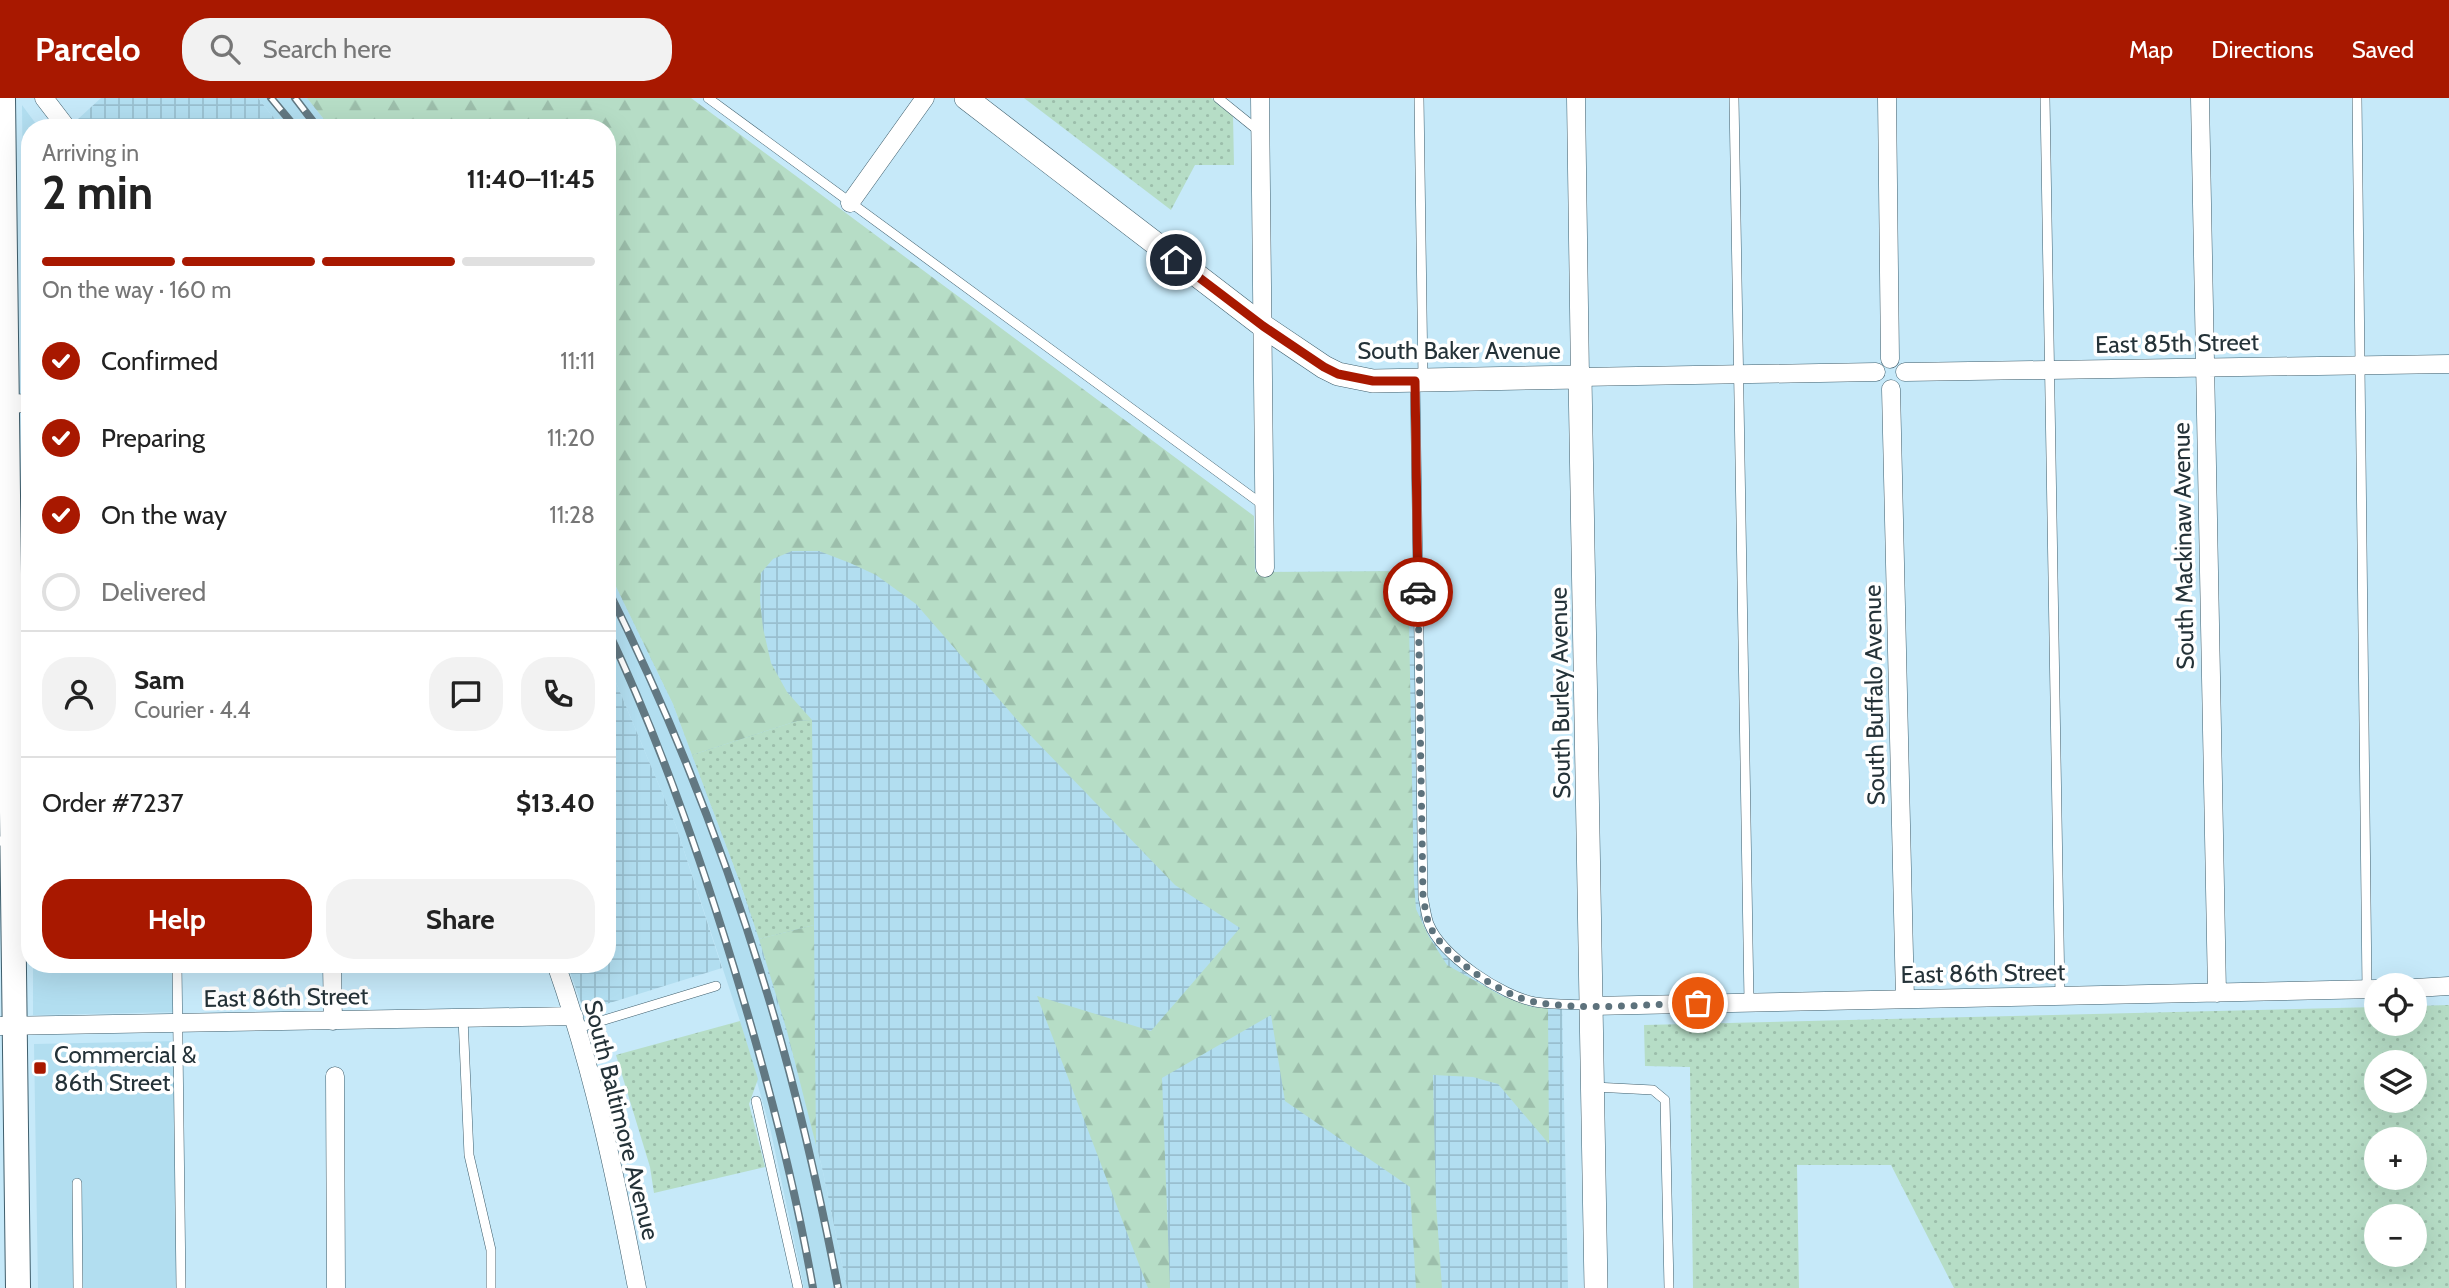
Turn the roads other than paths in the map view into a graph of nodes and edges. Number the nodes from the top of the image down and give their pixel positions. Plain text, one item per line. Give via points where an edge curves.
1 (3, 98) edge
2 (44, 98) edge
3 (708, 98) edge
4 (925, 98) edge
5 (966, 98) edge
6 (1217, 98) edge
7 (1260, 98) edge
8 (1419, 98) edge
9 (1576, 98) edge
10 (1734, 98) edge
11 (1887, 98) edge
12 (2045, 98) edge
13 (2200, 98) edge
14 (2357, 98) edge
15 (60, 119) edge
16 (1261, 133) junction
17 (850, 204) junction
18 (3, 316) edge
19 (1263, 326) junction
20 (1891, 359) junction
21 (2449, 364) edge
22 (2360, 365) junction
23 (2204, 368) junction
24 (2050, 370) junction
25 (1876, 372) junction
26 (1905, 372) junction
27 (1739, 374) junction
28 (1580, 377) junction
29 (1419, 381) junction
30 (1891, 389) junction
31 (12, 404) edge
32 (1265, 506) junction
33 (1265, 568) dead end
34 (14, 842) edge
35 (177, 973) edge
36 (332, 973) edge
37 (559, 973) edge
38 (2372, 973) edge
39 (716, 986) dead end
40 (2449, 986) edge
41 (2427, 987) edge
42 (2364, 989) edge
43 (2217, 993) junction
44 (2060, 996) junction
45 (1905, 999) junction
46 (1749, 1002) junction
47 (1591, 1006) junction
48 (463, 1018) junction
49 (333, 1021) junction
50 (576, 1022) junction
51 (178, 1023) junction
52 (7, 1026) edge
53 (335, 1076) dead end
54 (1592, 1087) junction
55 (756, 1101) dead end
56 (77, 1183) dead end
57 (18, 1288) edge
58 (78, 1288) edge
59 (181, 1288) edge
60 (336, 1288) edge
61 (491, 1288) edge
62 (637, 1288) edge
63 (798, 1288) edge
64 (1596, 1288) edge
65 (1669, 1288) edge

1 - 18 main road
2 - 15 street
3 - 17 lane
4 - 17 street
5 - 19 street, South Baker Avenue
6 - 16 lane
7 - 16 street
8 - 29 lane
9 - 28 street, South Burley Avenue
10 - 27 lane
11 - 20 street
12 - 24 lane
13 - 23 street, South Mackinaw Avenue
14 - 22 lane
16 - 19 street
17 - 32 lane
18 - 31 main road
19 - 29 street, South Baker Avenue via 1338,374 1373,381
19 - 32 street
20 - 25 street
20 - 26 street via 1902,364
21 - 22 street, East 85th Street
22 - 23 street, East 85th Street
22 - 38 lane
23 - 24 street, East 85th Street
23 - 43 street, South Mackinaw Avenue
24 - 26 street, East 85th Street
24 - 44 lane
25 - 27 street
25 - 30 street via 1882,386
26 - 30 street via 1902,384
27 - 28 street
27 - 46 lane
28 - 29 street, South Baker Avenue
28 - 47 street, South Burley Avenue
29 - 47 lane via 1423,897 1429,924 1461,964 1500,987 1534,1002
30 - 45 street, South Buffalo Avenue
31 - 34 main road
32 - 33 street
34 - 52 main road
35 - 51 lane
36 - 49 street
37 - 50 street, South Baltimore Avenue
39 - 50 lane
40 - 41 street
42 - 43 street, East 86th Street
43 - 44 street, East 86th Street
44 - 45 street, East 86th Street
45 - 46 street, East 86th Street
46 - 47 street, East 86th Street
47 - 54 street, South Burley Avenue
48 - 49 street, East 86th Street
48 - 50 street, East 86th Street
48 - 61 lane via 469,1155 491,1250
49 - 51 street, East 86th Street
50 - 62 street, South Baltimore Avenue via 619,1192
51 - 52 street, East 86th Street
51 - 59 lane
52 - 57 main road
53 - 60 street
54 - 64 street, South Burley Avenue
54 - 65 lane via 1653,1090 1665,1100
55 - 63 lane
56 - 58 lane

